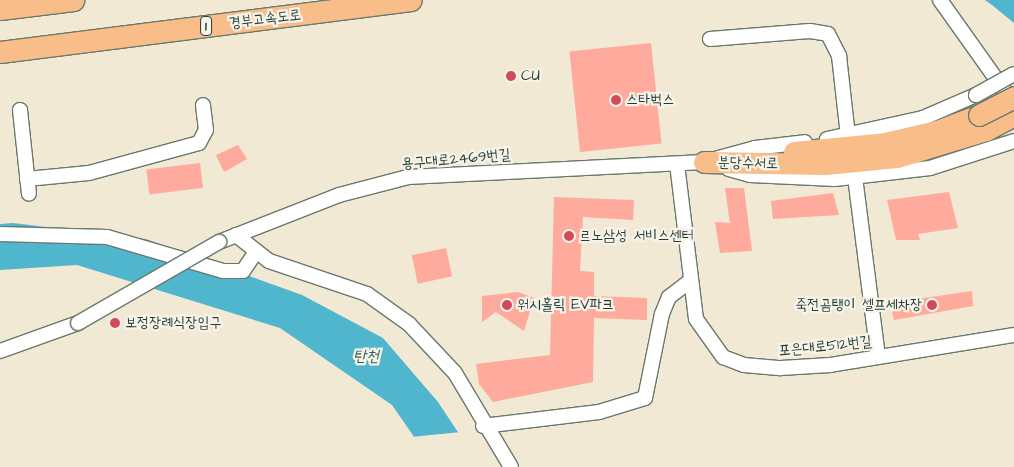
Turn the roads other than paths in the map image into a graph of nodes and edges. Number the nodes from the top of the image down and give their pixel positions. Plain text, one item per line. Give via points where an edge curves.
1 (73, 0) edge
2 (411, 0) edge
3 (940, 0) edge
4 (0, 9) edge
5 (710, 40) dead end
6 (0, 52) edge
7 (1014, 74) edge
8 (1014, 97) edge
9 (1014, 104) edge
10 (203, 105) dead end
11 (20, 110) dead end
12 (980, 113) junction
13 (1014, 115) edge
14 (848, 136) junction
15 (1014, 141) edge
16 (704, 162) junction
17 (677, 164) junction
18 (855, 177) junction
19 (27, 179) junction
20 (29, 194) dead end
21 (0, 234) edge
22 (236, 235) junction
23 (256, 253) junction
24 (689, 282) junction
25 (1014, 335) edge
26 (0, 351) edge
27 (878, 357) junction
28 (483, 426) junction
29 (511, 467) edge

1 - 4 highway
2 - 6 highway, 경부고속도로 / 1
3 - 9 street
5 - 14 street via 810,31 828,34 839,56
7 - 12 street, bridge
8 - 12 highway, 분당수서로, bridge
10 - 19 street via 206,130 199,143 89,173
11 - 19 street
12 - 13 highway, 분당수서로
12 - 14 street via 922,118
12 - 16 highway, 분당수서로 via 937,131 885,143
14 - 16 street via 755,148
15 - 18 street via 1001,148 930,168
16 - 17 street, 용구대로2469번길
16 - 18 street via 750,175
17 - 22 street, 용구대로2469번길 via 408,177 339,195
17 - 24 street, 포은대로512번길
18 - 27 street
19 - 20 street
21 - 23 street via 107,237 223,271 243,271
22 - 23 street
22 - 26 street, 용구대로2469번길, bridge via 78,323
23 - 28 street via 386,305 455,373
24 - 27 street, 포은대로512번길 via 696,319 709,342 723,356 744,365 780,368
24 - 28 street via 669,297 662,314 645,398 599,412
25 - 27 street, 포은대로512번길
28 - 29 street

